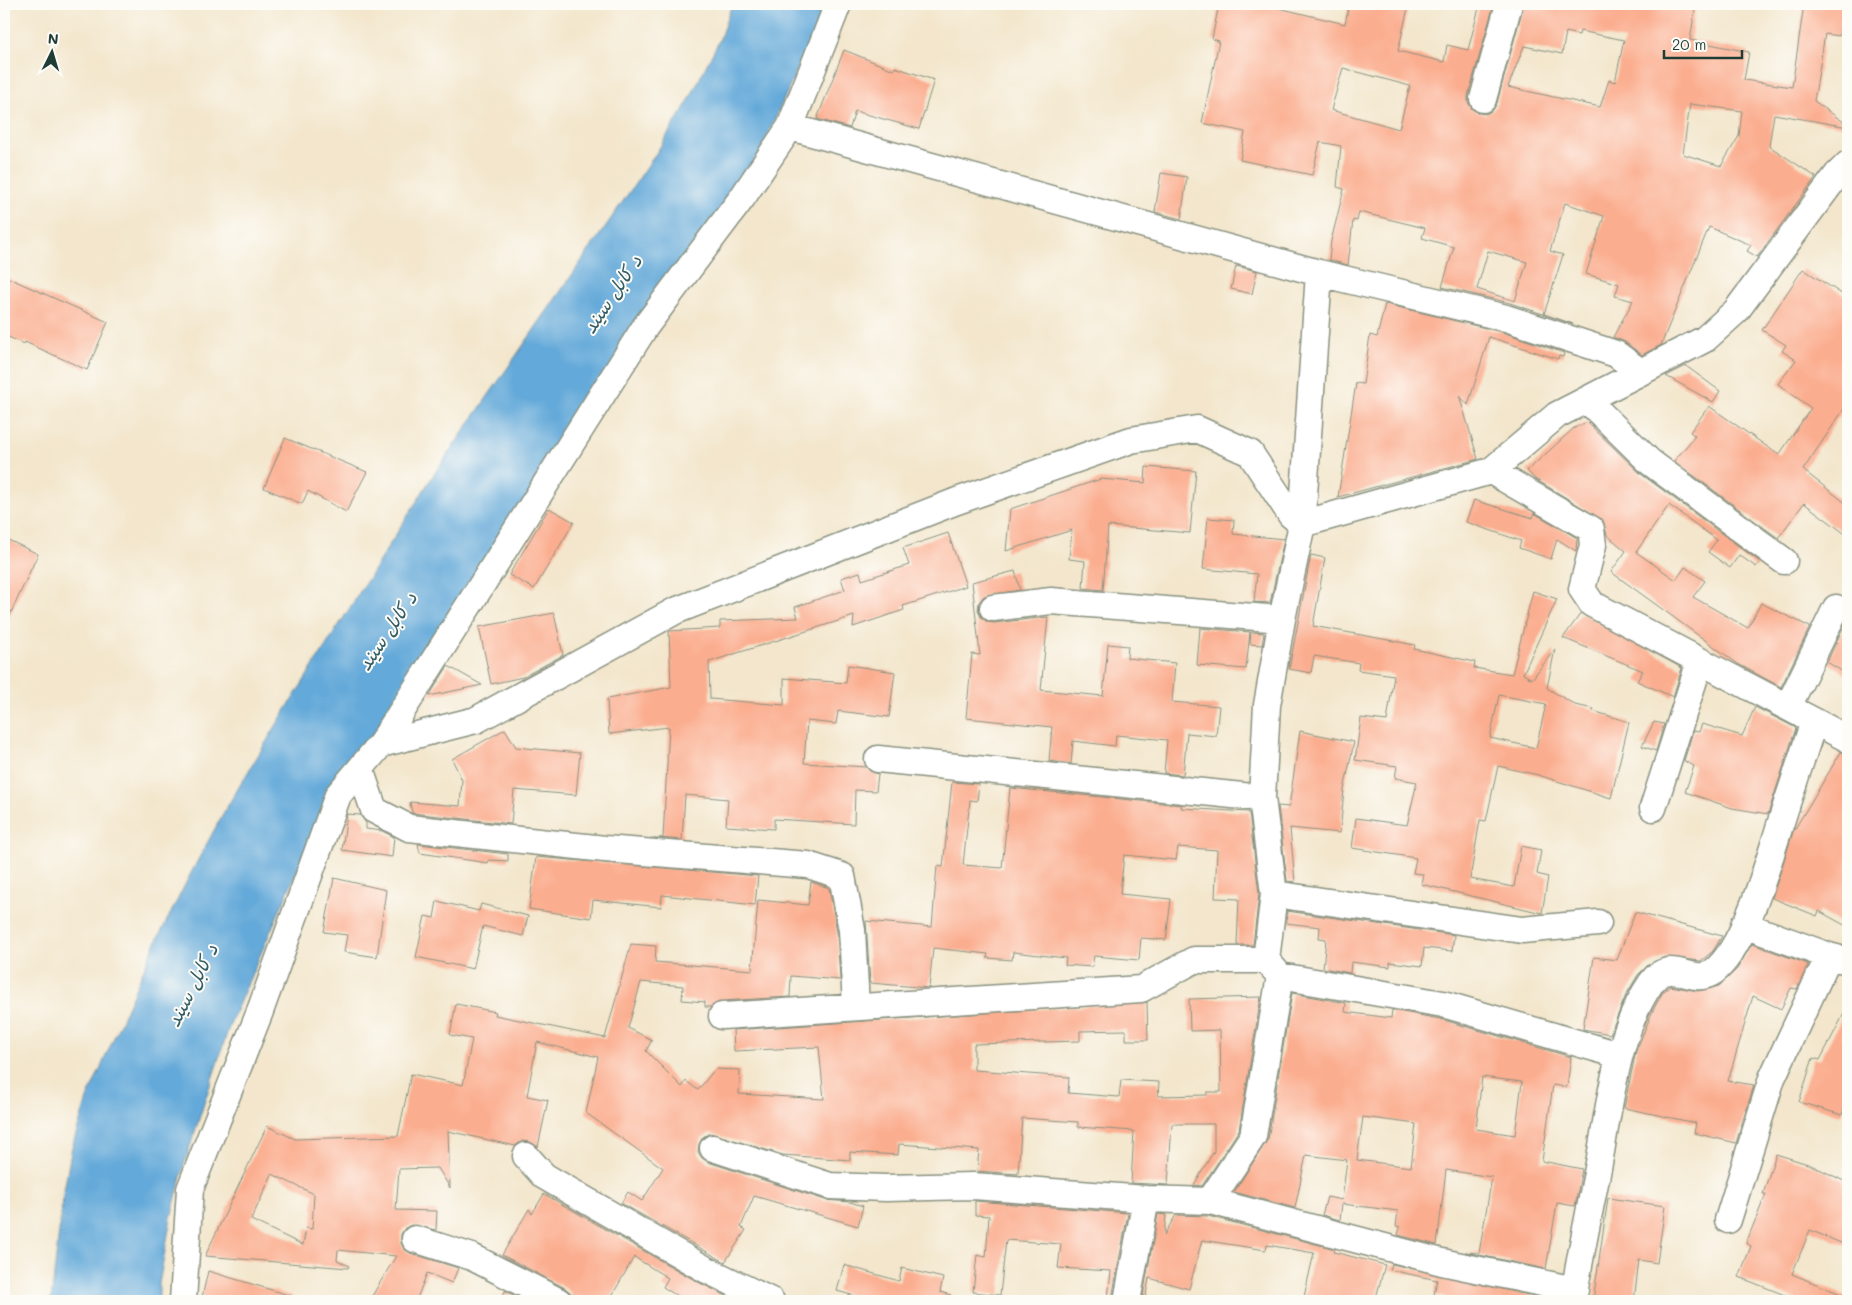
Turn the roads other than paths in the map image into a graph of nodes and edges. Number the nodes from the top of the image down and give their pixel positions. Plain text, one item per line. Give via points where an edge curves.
1 (838, 4) edge
2 (1509, 4) edge
3 (1483, 99) dead end
4 (790, 127) junction
5 (1848, 164) edge
6 (1319, 273) junction
7 (1639, 371) junction
8 (1587, 400) junction
9 (1492, 471) junction
10 (1302, 524) junction
11 (1784, 561) dead end
12 (993, 608) dead end
13 (1836, 608) dead end
14 (1282, 619) junction
15 (1700, 661) junction
16 (1788, 707) junction
17 (1814, 721) junction
18 (1848, 739) edge
19 (381, 744) junction
20 (878, 759) dead end
21 (360, 769) junction
22 (1262, 798) junction
23 (1654, 808) dead end
24 (1274, 894) junction
25 (1598, 923) dead end
26 (1744, 925) junction
27 (1839, 958) edge
28 (1273, 968) junction
29 (856, 1007) junction
30 (722, 1016) dead end
31 (1619, 1055) junction
32 (713, 1148) dead end
33 (526, 1156) dead end
34 (1146, 1199) junction
35 (1210, 1201) junction
36 (1728, 1220) dead end
37 (415, 1239) dead end
38 (1574, 1296) edge
39 (183, 1301) edge
40 (558, 1301) edge
41 (771, 1301) edge
42 (1127, 1301) edge

1 - 4 street
2 - 3 street
4 - 6 street
4 - 19 street via 742,198 645,327
5 - 7 street via 1736,310 1705,340
6 - 7 street via 1506,318 1616,354
6 - 10 street
7 - 8 street
8 - 9 street via 1557,415
8 - 11 street via 1650,462
9 - 10 street
9 - 15 street via 1591,529 1593,546 1582,590 1592,604
10 - 14 street
10 - 19 street via 1291,515 1250,453 1197,429 1131,440 957,500 675,611 476,720
12 - 14 street via 1051,601
13 - 16 street
14 - 22 street via 1267,705
15 - 16 street
15 - 23 street
16 - 17 street
17 - 18 street
17 - 26 street via 1755,903
19 - 21 street
20 - 22 street
21 - 29 street via 374,810 409,828 605,849 808,865 842,876 852,930
21 - 39 street via 338,795 259,1014 190,1189
22 - 24 street
24 - 25 street via 1522,930
24 - 28 street
26 - 27 street
26 - 31 street via 1729,952 1712,972 1698,976 1674,970 1661,972 1651,983
27 - 36 street via 1772,1078
28 - 29 street via 1194,960 1140,989
28 - 31 street via 1443,1004
28 - 35 street via 1253,1136
29 - 30 street
31 - 38 street
32 - 34 street via 830,1186 972,1186
33 - 41 street via 544,1176 705,1269
34 - 35 street
34 - 42 street
35 - 38 street
37 - 40 street via 472,1256

